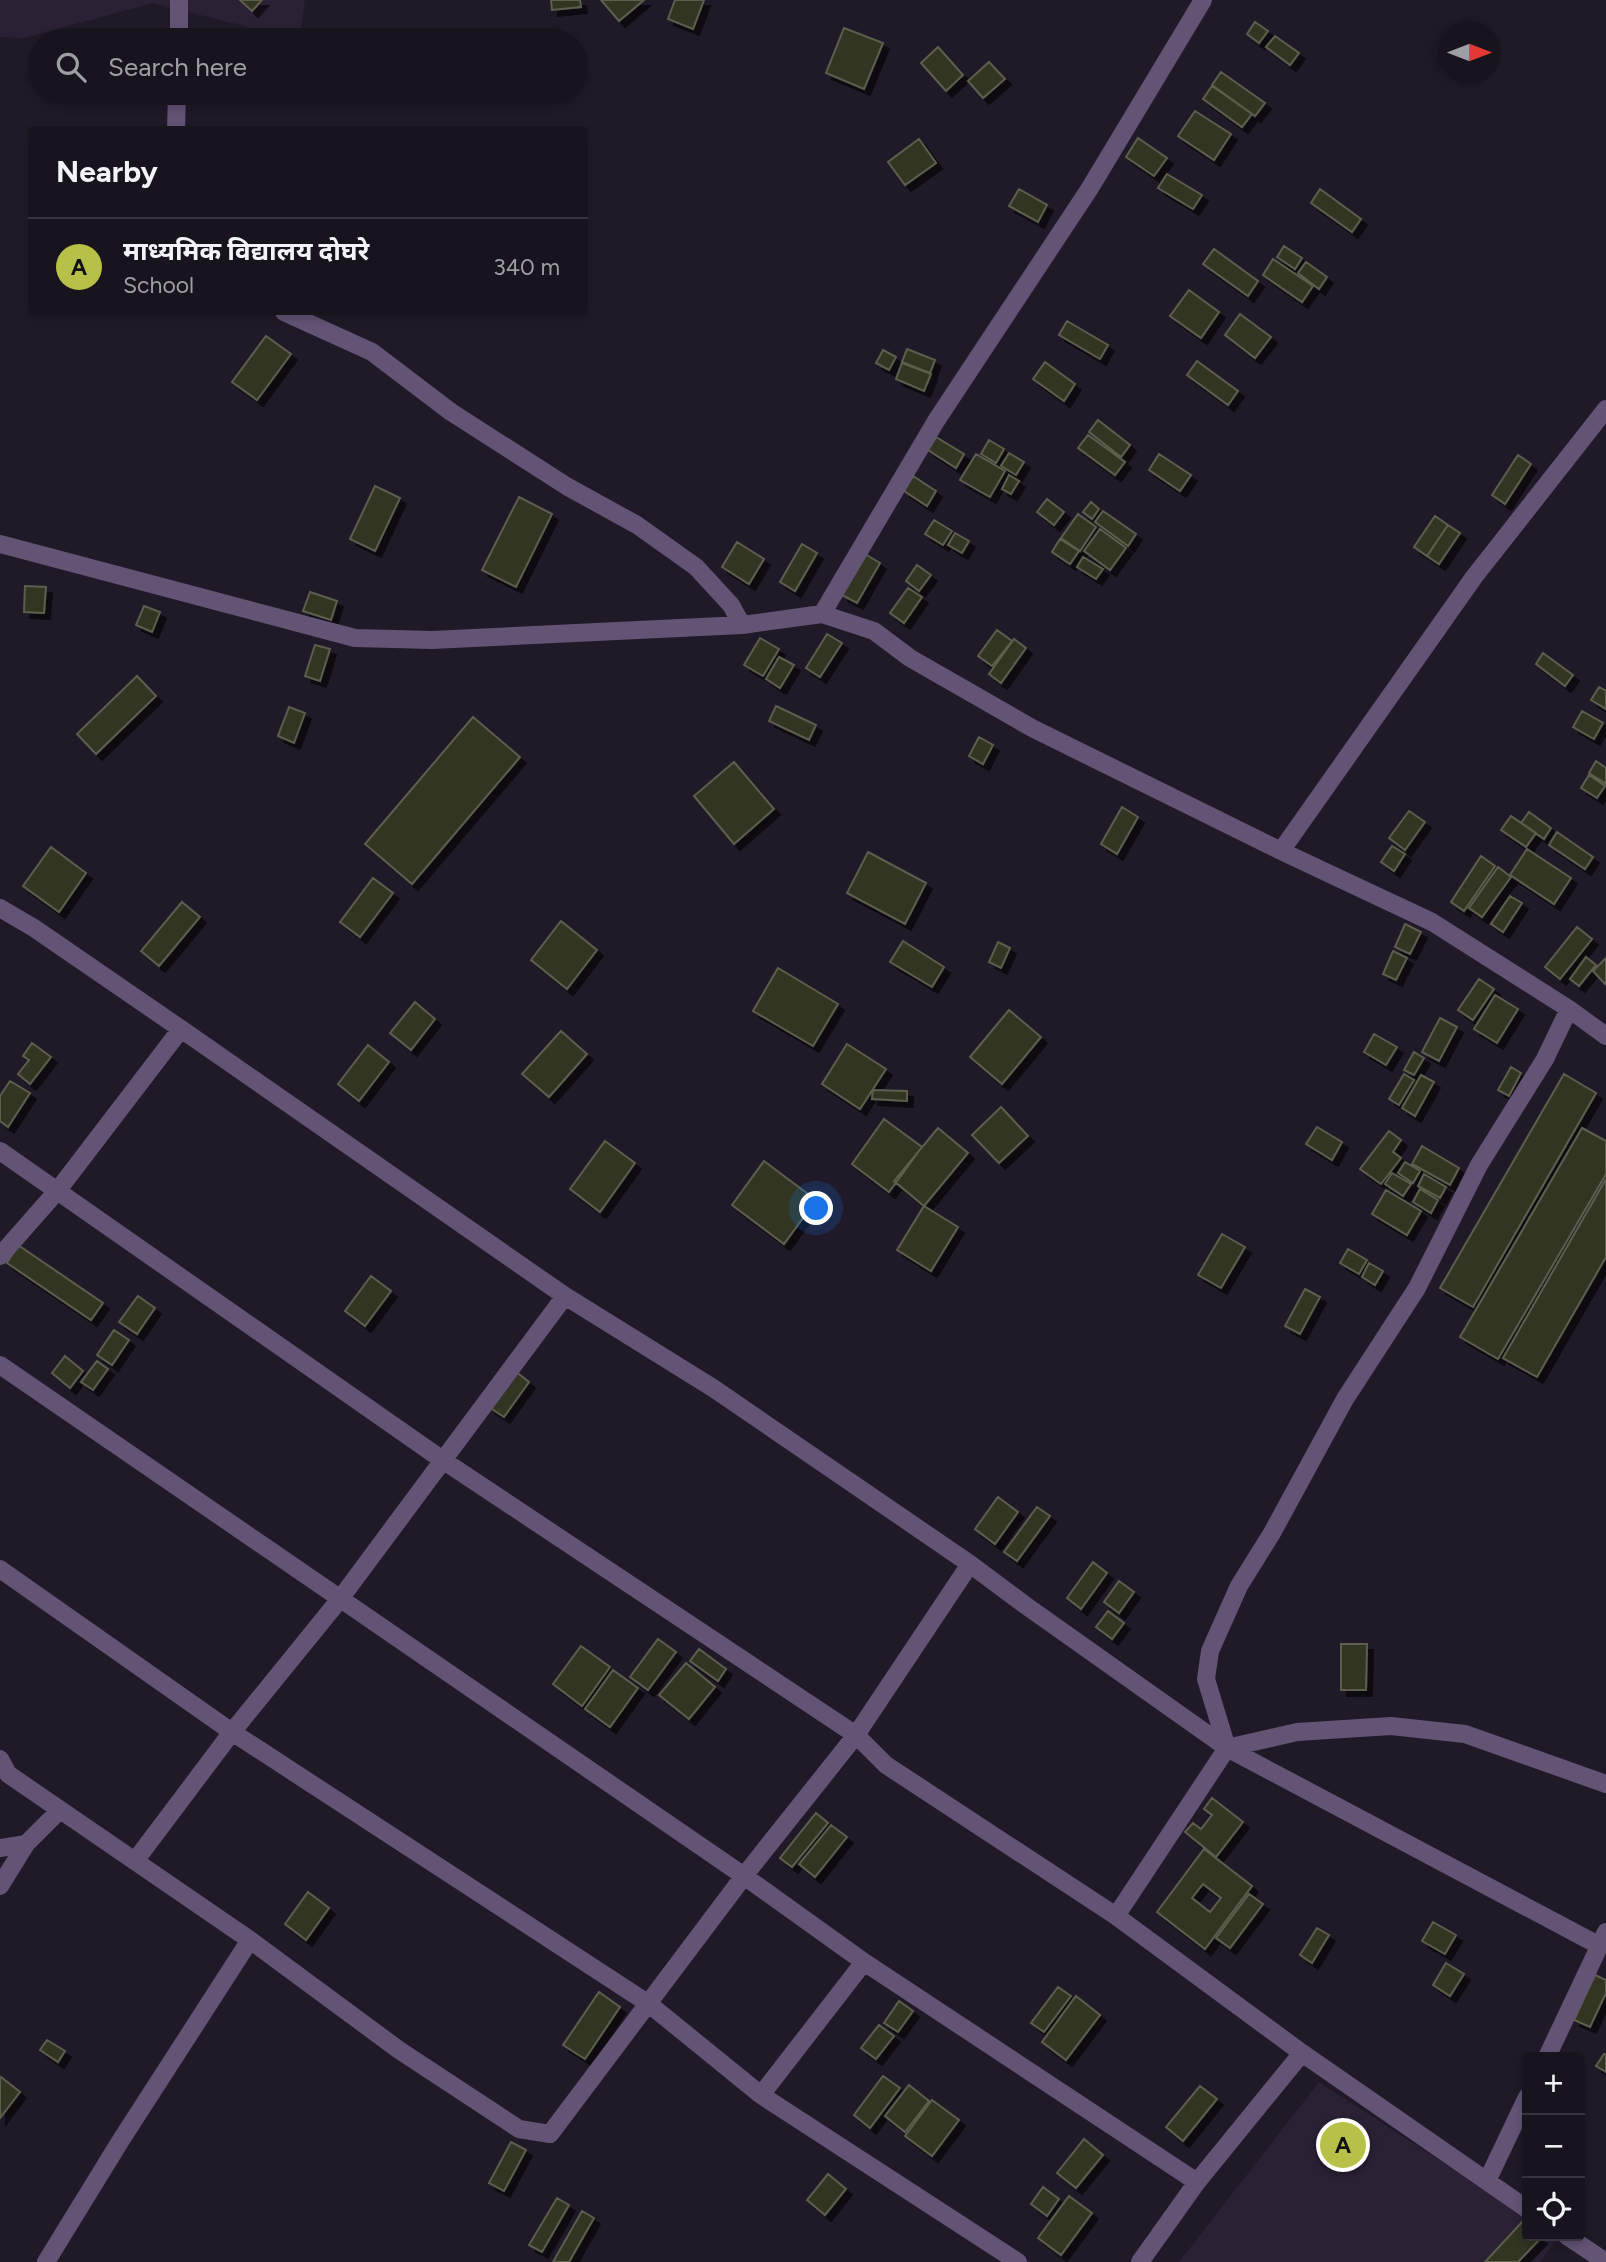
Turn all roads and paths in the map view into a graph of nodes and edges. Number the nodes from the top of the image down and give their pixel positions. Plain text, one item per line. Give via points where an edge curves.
1 (179, 0) edge
2 (1203, 0) edge
3 (178, 28) edge
4 (177, 105) edge
5 (176, 126) edge
6 (291, 315) edge
7 (1606, 409) edge
8 (0, 544) edge
9 (822, 614) junction
10 (742, 625) junction
11 (1281, 851) junction
12 (0, 908) edge
13 (1569, 1009) junction
14 (181, 1029) junction
15 (1606, 1036) edge
16 (0, 1151) edge
17 (58, 1190) junction
18 (0, 1256) edge
19 (565, 1296) junction
20 (0, 1365) edge
21 (444, 1461) junction
22 (970, 1564) junction
23 (0, 1569) edge
24 (340, 1599) junction
25 (232, 1732) junction
26 (856, 1735) junction
27 (1227, 1748) junction
28 (0, 1759) edge
29 (1606, 1784) edge
30 (60, 1810) junction
31 (26, 1844) junction
32 (0, 1848) edge
33 (135, 1861) junction
34 (744, 1876) junction
35 (0, 1886) edge
36 (1116, 1916) junction
37 (1603, 1939) edge
38 (250, 1940) junction
39 (864, 1962) junction
40 (649, 2004) junction
41 (1548, 2052) edge
42 (1302, 2053) junction
43 (761, 2095) junction
44 (1522, 2108) edge
45 (1487, 2181) junction
46 (1196, 2182) junction
47 (1522, 2205) edge
48 (1574, 2241) edge
49 (46, 2262) edge
50 (1018, 2262) edge
51 (1140, 2262) edge
52 (1606, 2262) edge

1 - 3 street
2 - 9 street via 1090,188 936,421
4 - 5 street
6 - 10 street via 372,352 451,412 637,525 696,567 731,605
7 - 11 street via 1474,576
8 - 10 street via 355,638 432,640
9 - 10 street
9 - 11 street via 874,631 910,658 1032,728
11 - 13 street via 1432,922
12 - 14 street
13 - 15 street
13 - 27 street via 1545,1059 1479,1165 1417,1288 1345,1399 1238,1586 1210,1651 1206,1679
14 - 17 street
14 - 19 street
16 - 17 street
17 - 18 street
17 - 21 street
19 - 21 street
19 - 22 street via 713,1388
20 - 24 street
21 - 24 street
21 - 26 street
22 - 26 street
22 - 27 street
23 - 25 street
24 - 25 street
24 - 34 street
25 - 33 street
25 - 40 street
26 - 34 street
26 - 36 street via 886,1765
27 - 29 street via 1297,1732 1391,1726 1465,1734
27 - 36 street
27 - 37 street
28 - 30 street via 8,1774
30 - 31 street
30 - 33 street
31 - 32 street
31 - 35 street
33 - 38 street
34 - 39 street
34 - 40 street
36 - 42 street
37 - 41 street
38 - 40 street via 398,2050 519,2129 550,2134
38 - 49 street
39 - 43 street
39 - 46 street
40 - 43 street
42 - 45 street
42 - 46 street
43 - 50 street
44 - 45 street
45 - 47 street
46 - 51 street
48 - 52 street

